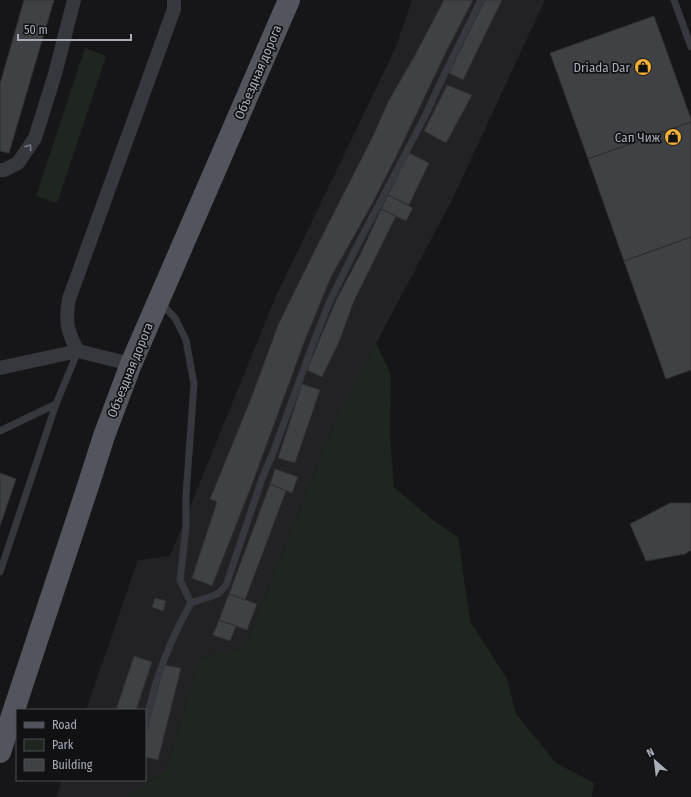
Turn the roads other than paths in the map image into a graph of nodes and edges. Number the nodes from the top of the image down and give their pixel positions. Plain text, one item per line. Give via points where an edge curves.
1 (74, 0) edge
2 (174, 0) edge
3 (289, 0) edge
4 (481, 0) edge
5 (674, 0) edge
6 (691, 47) edge
7 (0, 170) edge
8 (159, 300) junction
9 (78, 351) junction
10 (131, 364) junction
11 (0, 368) edge
12 (56, 404) junction
13 (0, 430) edge
14 (0, 572) edge
15 (191, 603) junction
16 (146, 723) edge
17 (0, 752) edge

7 -> 1 street via 18,163 35,138
2 - 9 street via 174,9 69,299 68,327 71,340
3 - 8 main road, Объездная дорога
4 - 15 lane via 329,303 263,476 226,585 219,593
5 - 6 lane
8 - 10 main road, Объездная дорога
8 - 15 lane via 175,318 186,340 194,384 186,527 180,580
9 - 10 street
9 - 11 street
9 - 12 lane
10 - 17 main road, Объездная дорога via 91,476
12 - 13 lane
12 - 14 lane
15 - 16 lane via 167,652 154,687

